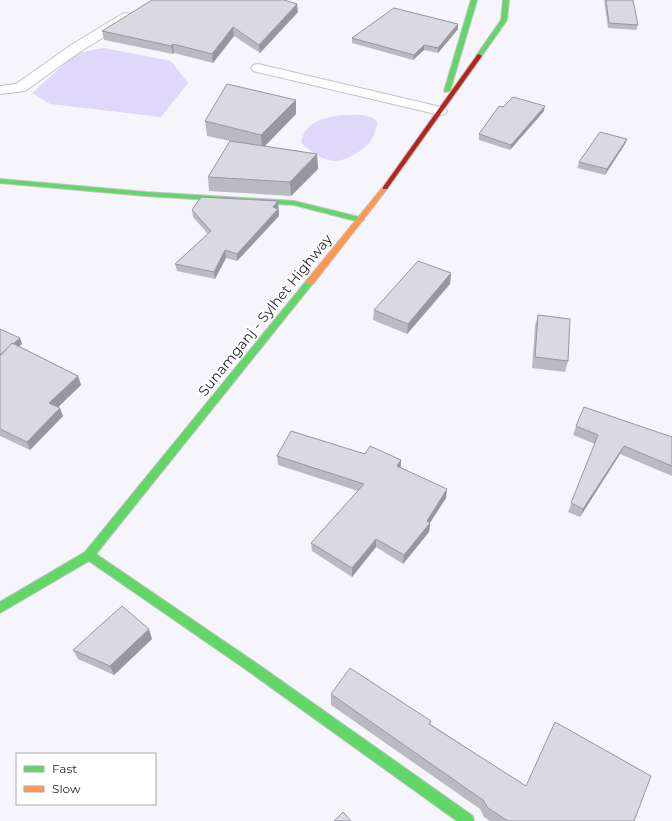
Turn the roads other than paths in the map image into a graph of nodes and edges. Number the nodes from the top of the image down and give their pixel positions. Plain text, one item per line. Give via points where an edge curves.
1 (474, 0) edge
2 (506, 0) edge
3 (139, 9) edge
4 (258, 68) dead end
5 (0, 90) edge
6 (440, 111) junction
7 (0, 181) edge
8 (360, 220) junction
9 (88, 555) junction
10 (0, 608) edge
11 (468, 821) edge

1 - 6 main road
2 - 6 main road, Sunamganj - Sylhet Highway via 504,20
3 - 5 street via 76,48 20,88
4 - 6 street
6 - 8 main road, Sunamganj - Sylhet Highway via 393,179
7 - 8 main road via 146,194 294,203
8 - 9 main road, Sunamganj - Sylhet Highway
9 - 10 main road, Sunamganj - Sylhet Highway
9 - 11 main road via 255,669

